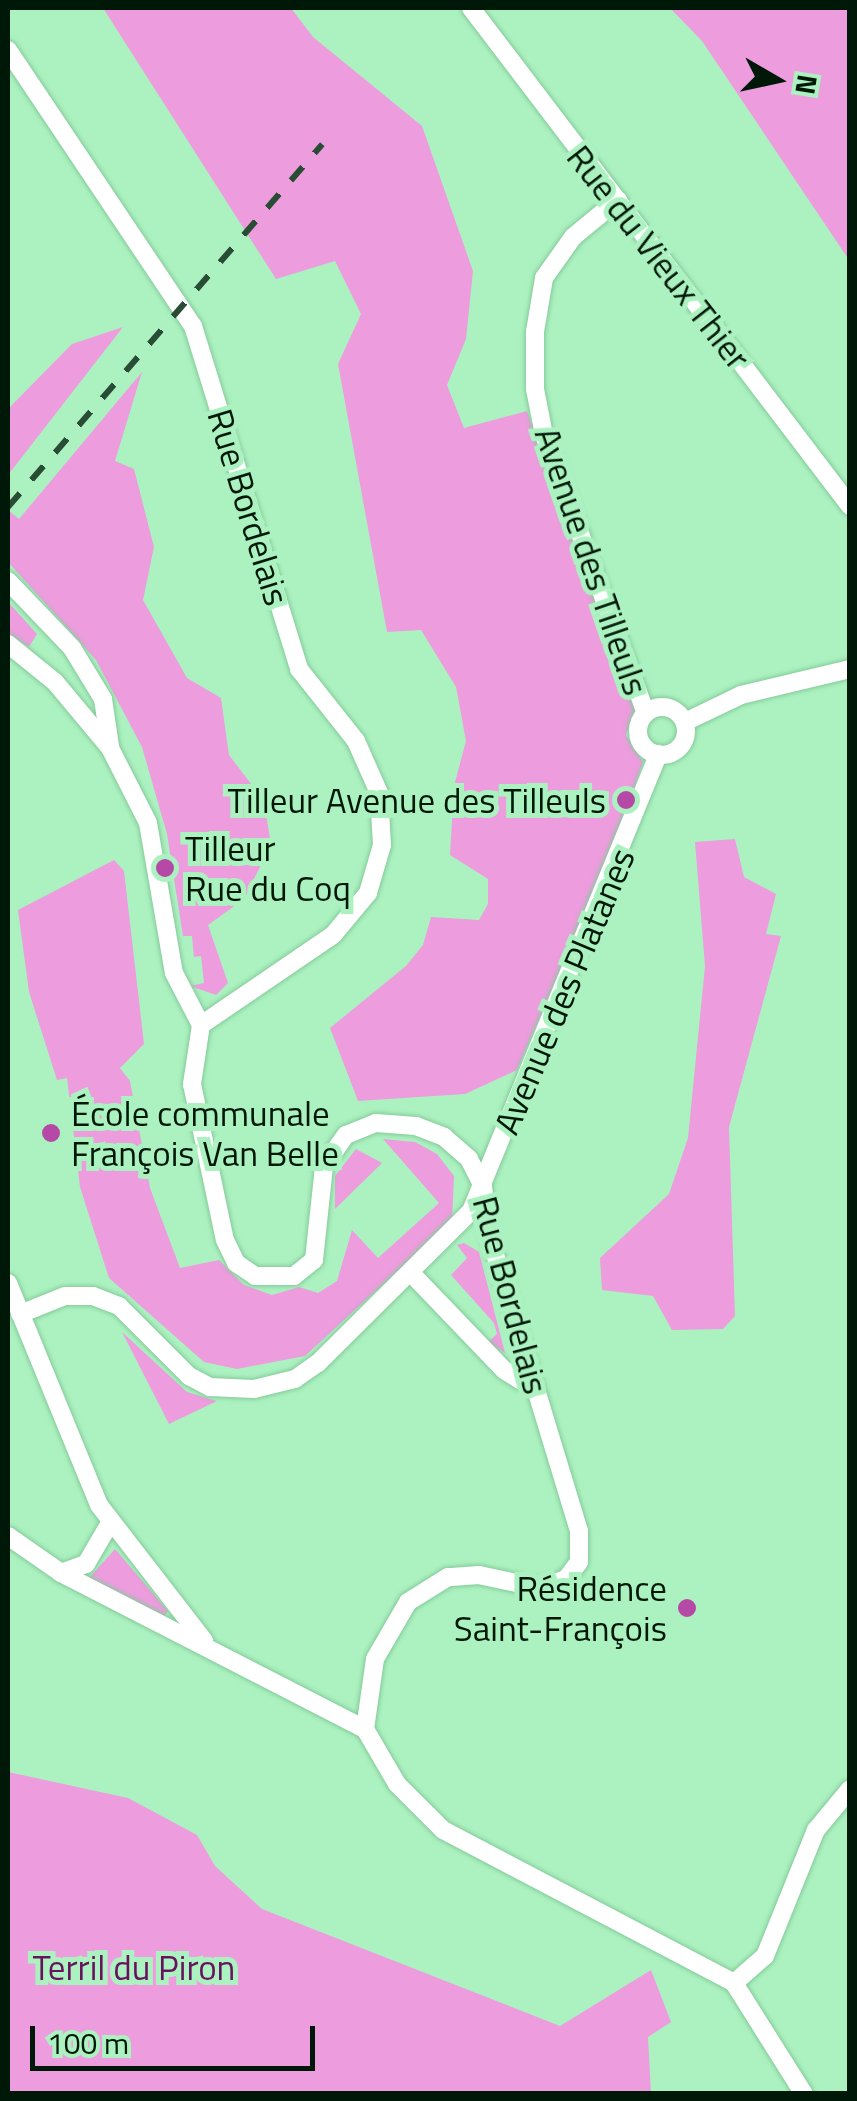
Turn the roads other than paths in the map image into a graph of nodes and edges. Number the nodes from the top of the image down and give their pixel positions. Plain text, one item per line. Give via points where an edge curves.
1 (471, 8) edge
2 (8, 50) edge
3 (618, 200) junction
4 (850, 506) edge
5 (8, 581) edge
6 (8, 644) edge
7 (850, 669) edge
8 (646, 713) junction
9 (685, 722) junction
10 (110, 748) junction
11 (658, 754) junction
12 (201, 1024) junction
13 (482, 1187) junction
14 (411, 1273) junction
15 (8, 1284) edge
16 (20, 1314) junction
17 (532, 1377) junction
18 (110, 1523) junction
19 (8, 1536) edge
20 (61, 1573) junction
21 (204, 1641) junction
22 (365, 1729) junction
23 (850, 1789) edge
24 (734, 1983) junction
25 (804, 2094) edge

1 - 3 street, Rue du Vieux Thier
2 - 12 street, Rue Bordelais via 193,326 300,669 356,742 379,793 382,845 368,893 333,936
3 - 4 street, Rue du Vieux Thier
3 - 8 street, Avenue des Tilleuls via 573,237 544,278 534,332 535,390 544,436
5 - 10 street via 72,648 103,699
6 - 10 street via 54,682
7 - 9 street via 741,694
8 - 9 street via 668,707
8 - 11 street via 639,735
9 - 11 street via 682,745
10 - 12 street via 148,823 174,973
11 - 13 street, Avenue des Platanes
12 - 13 street, Rue Bordelais via 192,1084 202,1142 225,1240 236,1263 255,1276 294,1276 314,1260 324,1166 346,1135 416,1126 444,1137 469,1160
13 - 14 street, Avenue des Platanes via 471,1210
13 - 17 street, Rue Bordelais via 490,1238
14 - 16 street, Avenue des Platanes via 318,1363 294,1379 254,1389 210,1387 189,1376 118,1306 92,1296 64,1296
14 - 17 street via 504,1370 520,1380
15 - 16 street
16 - 18 street via 81,1470
17 - 22 street, Rue Bordelais via 579,1531 580,1562 566,1580 540,1588 479,1574 448,1577 418,1594 382,1643
18 - 20 street via 86,1564
18 - 21 street
19 - 20 street
20 - 21 street
21 - 22 street
22 - 24 street via 397,1784 443,1830
23 - 24 street via 816,1830 765,1956
24 - 25 street

